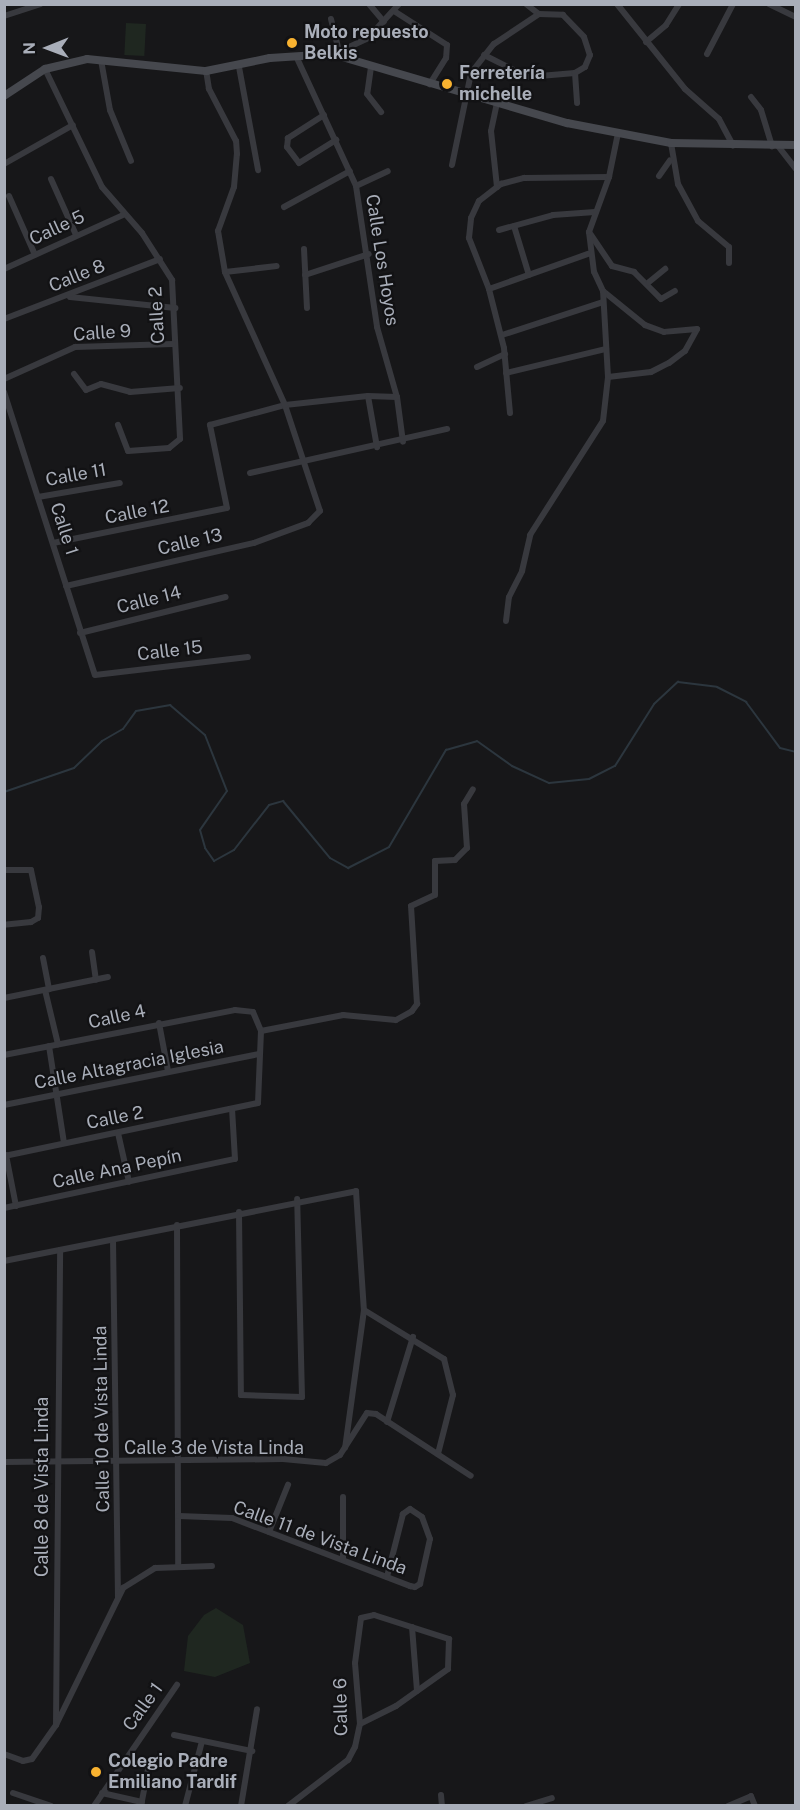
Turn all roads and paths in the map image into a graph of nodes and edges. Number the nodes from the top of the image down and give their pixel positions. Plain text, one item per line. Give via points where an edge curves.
1 (40, 4) edge
2 (369, 4) edge
3 (399, 4) edge
4 (526, 4) edge
5 (617, 4) edge
6 (679, 4) edge
7 (733, 4) edge
8 (769, 4) edge
9 (394, 11) junction
10 (539, 14) junction
11 (4, 16) edge
12 (795, 17) edge
13 (331, 19) dead end
14 (384, 22) junction
15 (646, 42) junction
16 (336, 53) junction
17 (707, 54) dead end
18 (484, 55) junction
19 (296, 56) junction
20 (100, 60) junction
21 (239, 67) junction
22 (371, 67) junction
23 (45, 69) junction
24 (206, 71) junction
25 (575, 72) junction
26 (430, 84) junction
27 (464, 95) junction
28 (4, 96) edge
29 (751, 97) dead end
30 (497, 103) junction
31 (577, 103) dead end
32 (381, 112) dead end
33 (324, 116) junction
34 (73, 125) junction
35 (618, 133) junction
36 (336, 140) junction
37 (671, 143) junction
38 (795, 145) edge
39 (733, 146) junction
40 (775, 146) junction
41 (670, 160) junction
42 (131, 161) dead end
43 (4, 164) edge
44 (452, 165) dead end
45 (795, 169) edge
46 (258, 170) dead end
47 (350, 171) junction
48 (388, 171) dead end
49 (659, 176) dead end
50 (609, 177) junction
51 (51, 179) dead end
52 (356, 186) junction
53 (497, 187) junction
54 (9, 196) dead end
55 (284, 207) dead end
56 (595, 212) junction
57 (123, 215) junction
58 (514, 226) junction
59 (499, 230) dead end
60 (589, 232) junction
61 (76, 235) junction
62 (303, 249) dead end
63 (369, 254) junction
64 (588, 254) junction
65 (35, 255) junction
66 (160, 259) junction
67 (729, 263) dead end
68 (277, 266) dead end
69 (4, 269) edge
70 (665, 269) dead end
71 (225, 272) junction
72 (305, 275) junction
73 (529, 275) junction
74 (649, 282) junction
75 (489, 289) junction
76 (603, 291) junction
77 (675, 291) dead end
78 (69, 297) junction
79 (603, 302) junction
80 (175, 308) junction
81 (307, 308) dead end
82 (4, 320) edge
83 (501, 335) junction
84 (173, 344) junction
85 (606, 349) junction
86 (504, 354) junction
87 (477, 367) dead end
88 (74, 374) dead end
89 (506, 374) junction
90 (608, 377) junction
91 (4, 379) edge
92 (180, 388) junction
93 (4, 392) edge
94 (368, 396) junction
95 (397, 397) junction
96 (285, 405) junction
97 (510, 413) dead end
98 (118, 425) dead end
99 (447, 429) dead end
100 (403, 442) junction
101 (377, 447) junction
102 (306, 460) junction
103 (250, 473) dead end
104 (120, 483) dead end
105 (38, 497) junction
106 (53, 543) junction
107 (66, 586) junction
108 (226, 597) dead end
109 (506, 621) dead end
110 (80, 633) junction
111 (249, 657) dead end
112 (95, 675) joint
113 (473, 789) dead end
114 (4, 870) edge
115 (4, 925) edge
116 (92, 952) dead end
117 (43, 958) dead end
118 (108, 977) dead end
119 (96, 980) junction
120 (47, 989) junction
121 (4, 998) edge
122 (159, 1023) junction
123 (261, 1031) junction
124 (58, 1044) junction
125 (49, 1046) junction
126 (259, 1054) junction
127 (4, 1055) edge
128 (168, 1071) junction
129 (56, 1094) junction
130 (4, 1105) edge
131 (232, 1109) junction
132 (118, 1132) junction
133 (64, 1143) junction
134 (5, 1155) edge
135 (129, 1182) junction
136 (297, 1199) junction
137 (16, 1206) junction
138 (4, 1208) edge
139 (239, 1212) junction
140 (177, 1225) junction
141 (114, 1240) junction
142 (60, 1250) junction
143 (4, 1261) edge
144 (364, 1310) junction
145 (413, 1337) junction
146 (387, 1422) junction
147 (345, 1448) junction
148 (438, 1454) junction
149 (178, 1461) junction
150 (4, 1462) edge
151 (56, 1462) junction
152 (120, 1462) junction
153 (471, 1476) dead end
154 (288, 1485) dead end
155 (343, 1497) dead end
156 (179, 1516) junction
157 (269, 1532) junction
158 (343, 1560) junction
159 (212, 1566) dead end
160 (178, 1567) junction
161 (387, 1577) junction
162 (118, 1598) junction
163 (412, 1627) junction
164 (177, 1685) dead end
165 (417, 1691) junction
166 (257, 1709) dead end
167 (360, 1724) junction
168 (56, 1725) junction
169 (174, 1735) dead end
170 (202, 1741) junction
171 (252, 1751) junction
172 (4, 1754) edge
173 (149, 1764) dead end
174 (13, 1793) dead end
175 (102, 1793) junction
176 (441, 1795) dead end
177 (27, 1798) junction
178 (552, 1798) dead end
179 (142, 1804) edge
180 (24, 1806) edge
181 (51, 1806) edge
182 (94, 1806) edge
183 (185, 1806) edge
184 (241, 1806) edge
185 (288, 1806) edge
186 (442, 1806) edge
187 (526, 1806) edge
188 (728, 1806) edge
189 (755, 1806) edge

1 - 11 street
2 - 14 street
3 - 9 street
4 - 10 street
5 - 15 street
6 - 15 street via 666,25
7 - 17 street
8 - 12 street
9 - 14 street
9 - 26 street via 447,45 446,58
10 - 18 street
10 - 25 street via 563,15 584,37 590,55 585,67
13 - 16 street
14 - 16 street via 368,38
15 - 39 street via 719,120
16 - 19 street
16 - 22 street
18 - 25 street via 528,76
18 - 27 street
19 - 21 street
19 - 33 street, Calle Los Hoyos
20 - 23 street
20 - 24 street
20 - 42 street via 110,110
21 - 24 street
21 - 46 street
22 - 26 street
22 - 32 street via 367,94
23 - 28 street
23 - 34 street, Calle 2
24 - 71 street via 209,89 236,141 234,187 218,231
25 - 31 street
26 - 27 street
27 - 30 street
27 - 44 street
29 - 40 street via 761,110
30 - 35 street
30 - 53 street via 491,131
33 - 36 street, Calle Los Hoyos
33 - 36 street via 288,138 287,147 299,162
34 - 43 street
34 - 57 street, Calle 2 via 102,187
35 - 37 street
35 - 50 street
36 - 47 street, Calle Los Hoyos
37 - 39 street
37 - 41 street
38 - 40 street
39 - 40 street
40 - 45 street
41 - 49 street
41 - 67 street via 698,220 729,247
47 - 52 street, Calle Los Hoyos
47 - 55 street
48 - 52 street
50 - 53 street via 550,175
50 - 56 street
51 - 61 street
52 - 63 street, Calle Los Hoyos
53 - 75 street via 479,201 469,228 470,246
54 - 65 street
56 - 58 street via 553,215
56 - 60 street
57 - 61 street, Calle 5
57 - 66 street, Calle 2
58 - 59 street
58 - 73 street
60 - 64 street
60 - 74 street via 605,261
61 - 65 street, Calle 5
62 - 72 street
63 - 72 street
63 - 95 street, Calle Los Hoyos via 377,327
64 - 73 street
64 - 76 street
65 - 69 street, Calle 5
66 - 78 street, Calle 8
66 - 80 street, Calle 2 via 172,280
68 - 71 street
70 - 74 street
71 - 96 street
72 - 81 street
73 - 75 street
74 - 77 street via 661,298
75 - 83 street
76 - 79 street
76 - 90 street via 645,325 664,332 697,329 685,351 669,363 651,372
78 - 80 street
78 - 82 street, Calle 8
79 - 83 street
79 - 85 street
80 - 84 street, Calle 2
83 - 86 street
84 - 91 street, Calle 9 via 75,347
84 - 92 street, Calle 2
85 - 89 street
85 - 90 street
86 - 87 street
86 - 89 street
88 - 92 street via 86,390 101,384 130,392
89 - 97 street
90 - 109 street via 603,421 530,535 522,571 509,597
92 - 98 street, Calle 2 via 180,439 175,446 128,451
93 - 105 street, Calle 1
94 - 95 street
94 - 96 street
94 - 101 street
95 - 100 street, Calle Los Hoyos
96 - 102 street
96 - 106 street, Calle 12 via 208,426 227,508
99 - 100 street
100 - 101 street
101 - 102 street
102 - 103 street
102 - 107 street, Calle 13 via 320,506 318,517 254,543
104 - 105 street, Calle 11
105 - 106 street, Calle 1
106 - 107 street, Calle 1
107 - 110 street, Calle 1
108 - 110 street, Calle 14
110 - 112 street, Calle 1
111 - 112 street, Calle 15
113 - 123 street via 464,804 467,848 455,860 435,861 435,895 411,906 417,1004 412,1011 396,1020 343,1015
114 - 115 street via 31,870 38,918
116 - 119 street
117 - 120 street
118 - 119 street
119 - 120 street
120 - 121 street
120 - 124 street
122 - 123 street, Calle 4 via 235,1010 253,1012
122 - 124 street, Calle 4
122 - 128 street
123 - 126 street
124 - 125 street, Calle 4
125 - 127 street, Calle 4
125 - 129 street
126 - 128 street, Calle Altagracia Iglesia
126 - 131 street, Calle 2 via 261,1101
128 - 129 street, Calle Altagracia Iglesia
129 - 130 street, Calle Altagracia Iglesia
129 - 133 street
131 - 132 street, Calle 2
131 - 135 street, Calle Ana Pepín via 235,1160
132 - 133 street, Calle 2
132 - 135 street
133 - 134 street, Calle 2
134 - 137 street
135 - 137 street, Calle Ana Pepín
136 - 139 street
136 - 139 street via 302,1397 241,1395
136 - 144 street via 351,1190 358,1194
137 - 138 street, Calle Ana Pepín
139 - 140 street
140 - 141 street
140 - 149 street
141 - 142 street
141 - 152 street, Calle 10 de Vista Linda
142 - 143 street
142 - 151 street, Calle 8 de Vista Linda
144 - 145 street
144 - 147 street
145 - 146 street
145 - 148 street via 444,1359 452,1381 453,1395
146 - 147 street via 375,1414 362,1416
146 - 148 street
147 - 149 street, Calle 3 de Vista Linda via 326,1463
148 - 153 street
149 - 152 street, Calle 3 de Vista Linda
149 - 156 street
150 - 151 street, Calle 3 de Vista Linda
151 - 152 street, Calle 3 de Vista Linda
151 - 168 street, Calle 8 de Vista Linda
152 - 162 street, Calle 10 de Vista Linda
154 - 157 street
155 - 158 street
156 - 157 street, Calle 11 de Vista Linda via 232,1518
156 - 160 street
157 - 158 street, Calle 11 de Vista Linda
158 - 161 street, Calle 11 de Vista Linda
159 - 160 street
160 - 162 street via 155,1568 141,1575
161 - 161 street, Calle 11 de Vista Linda via 416,1587 420,1584 430,1539 422,1517 410,1509 403,1514
162 - 168 street
163 - 165 street
163 - 165 street via 449,1639 449,1667
163 - 167 street, Calle 6 via 364,1615 355,1663
164 - 175 street, Calle 1
165 - 167 street
166 - 171 street
167 - 185 street, Calle 6 via 348,1760
168 - 172 street via 28,1762
169 - 170 street
170 - 171 street
170 - 183 street
171 - 184 street
173 - 179 street
174 - 177 street
175 - 179 street
175 - 182 street, Calle 1
176 - 186 street
177 - 180 street
177 - 181 street
178 - 187 street
188 - 189 street via 751,1796

